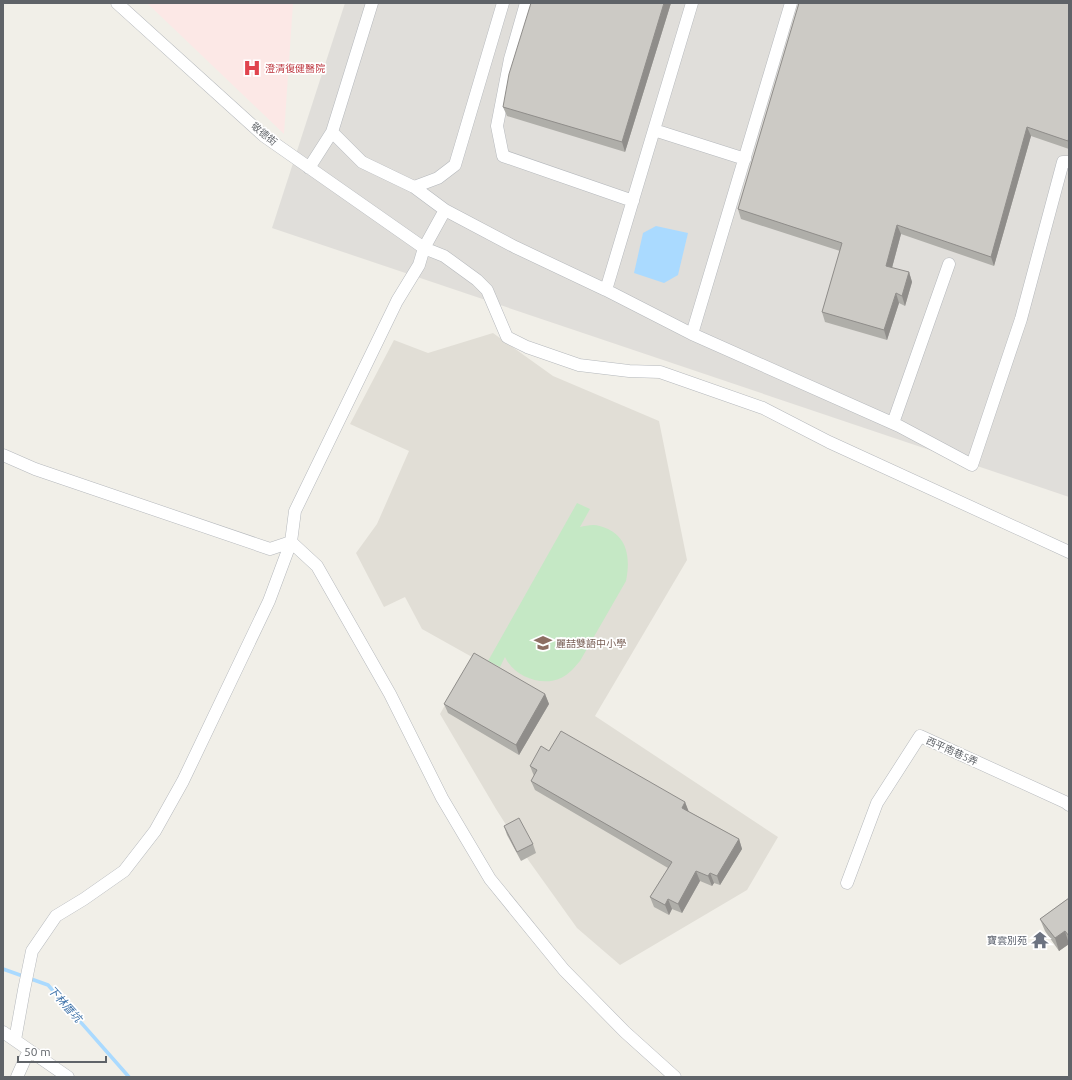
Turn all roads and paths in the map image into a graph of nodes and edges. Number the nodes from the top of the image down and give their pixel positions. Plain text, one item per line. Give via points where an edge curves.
1 (117, 3) edge
2 (372, 3) edge
3 (503, 3) edge
4 (526, 3) edge
5 (692, 3) edge
6 (791, 3) edge
7 (654, 130) junction
8 (332, 132) junction
9 (745, 159) junction
10 (1069, 162) edge
11 (309, 168) junction
12 (414, 187) junction
13 (633, 201) junction
14 (445, 210) junction
15 (424, 248) junction
16 (949, 264) dead end
17 (606, 290) junction
18 (692, 334) junction
19 (893, 423) junction
20 (3, 455) edge
21 (290, 542) junction
22 (1069, 552) edge
23 (1069, 805) edge
24 (847, 883) dead end
25 (3, 1032) edge
26 (15, 1040) junction
27 (29, 1050) junction
28 (17, 1077) edge
29 (68, 1077) edge
30 (675, 1077) edge

1 - 11 street, 敬德街 via 264,136
2 - 8 street
3 - 12 street via 455,165 438,178
4 - 13 street via 510,59 497,126 503,156
5 - 7 street
6 - 9 street
7 - 9 street
7 - 13 street
8 - 11 street
8 - 12 street via 362,162
9 - 18 street
10 - 19 street via 1063,162 1021,319 972,465
11 - 15 street, 敬德街
12 - 14 street
13 - 17 street
14 - 15 street
14 - 17 street
15 - 21 street via 419,265 397,301 295,511
15 - 22 street, 敬德街 via 444,256 477,280 487,290 507,337 527,347 579,365 660,372 763,408 829,442
16 - 19 street
17 - 18 street
18 - 19 street
20 - 21 street via 35,469 270,549
21 - 26 street via 269,601 183,781 155,831 124,871 84,900 56,916 32,951
21 - 30 street via 317,566 390,694 442,798 490,879 564,970 625,1032
23 - 24 street, 西平南巷5弄 via 920,736 877,803
25 - 26 street
26 - 27 street
27 - 28 street
27 - 29 street

